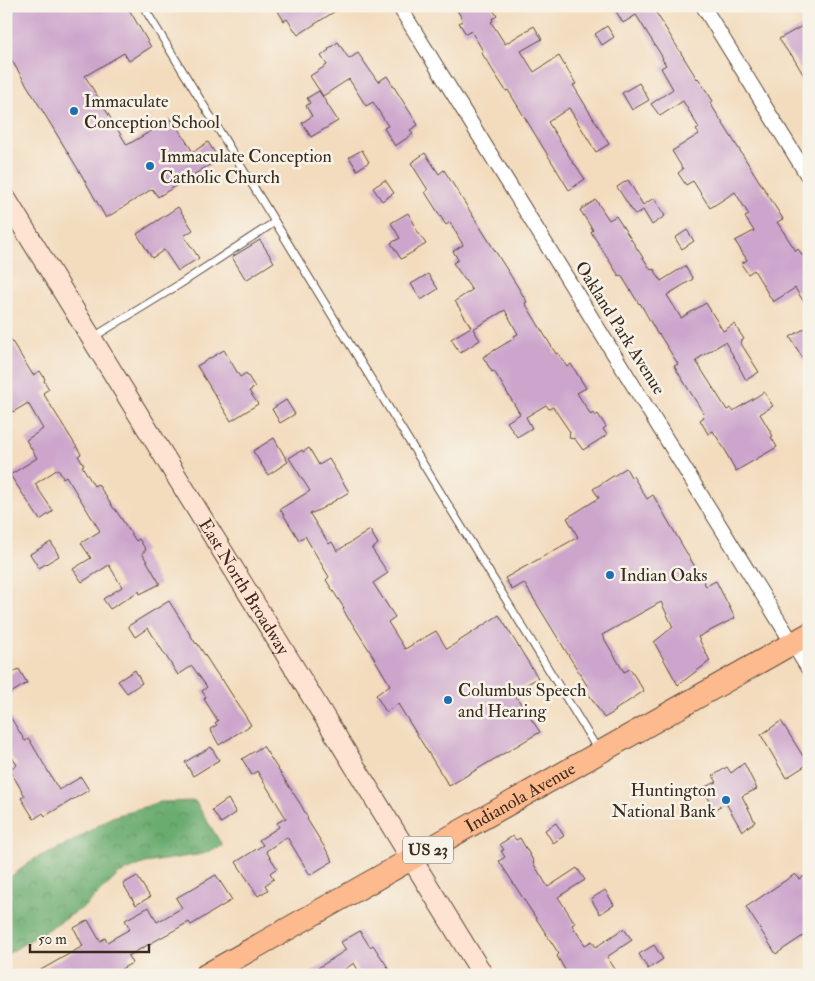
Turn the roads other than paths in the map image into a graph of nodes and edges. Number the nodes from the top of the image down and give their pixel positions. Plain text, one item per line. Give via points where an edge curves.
1 (143, 6) edge
2 (399, 6) edge
3 (704, 6) edge
4 (809, 178) edge
5 (6, 199) edge
6 (275, 222) junction
7 (92, 338) junction
8 (801, 639) edge
9 (809, 670) edge
10 (600, 753) junction
11 (412, 859) junction
12 (206, 975) edge
13 (483, 975) edge

1 - 6 lane
2 - 8 street, Oakland Park Avenue
3 - 4 street
5 - 7 main road, East North Broadway
6 - 7 lane
6 - 10 lane
7 - 11 main road, East North Broadway
8 - 9 street, Oakland Park Avenue
8 - 10 main road, Indianola Avenue / US 23
10 - 11 main road, Indianola Avenue / US 23
11 - 12 main road, Indianola Avenue / US 23
11 - 13 main road, East North Broadway

